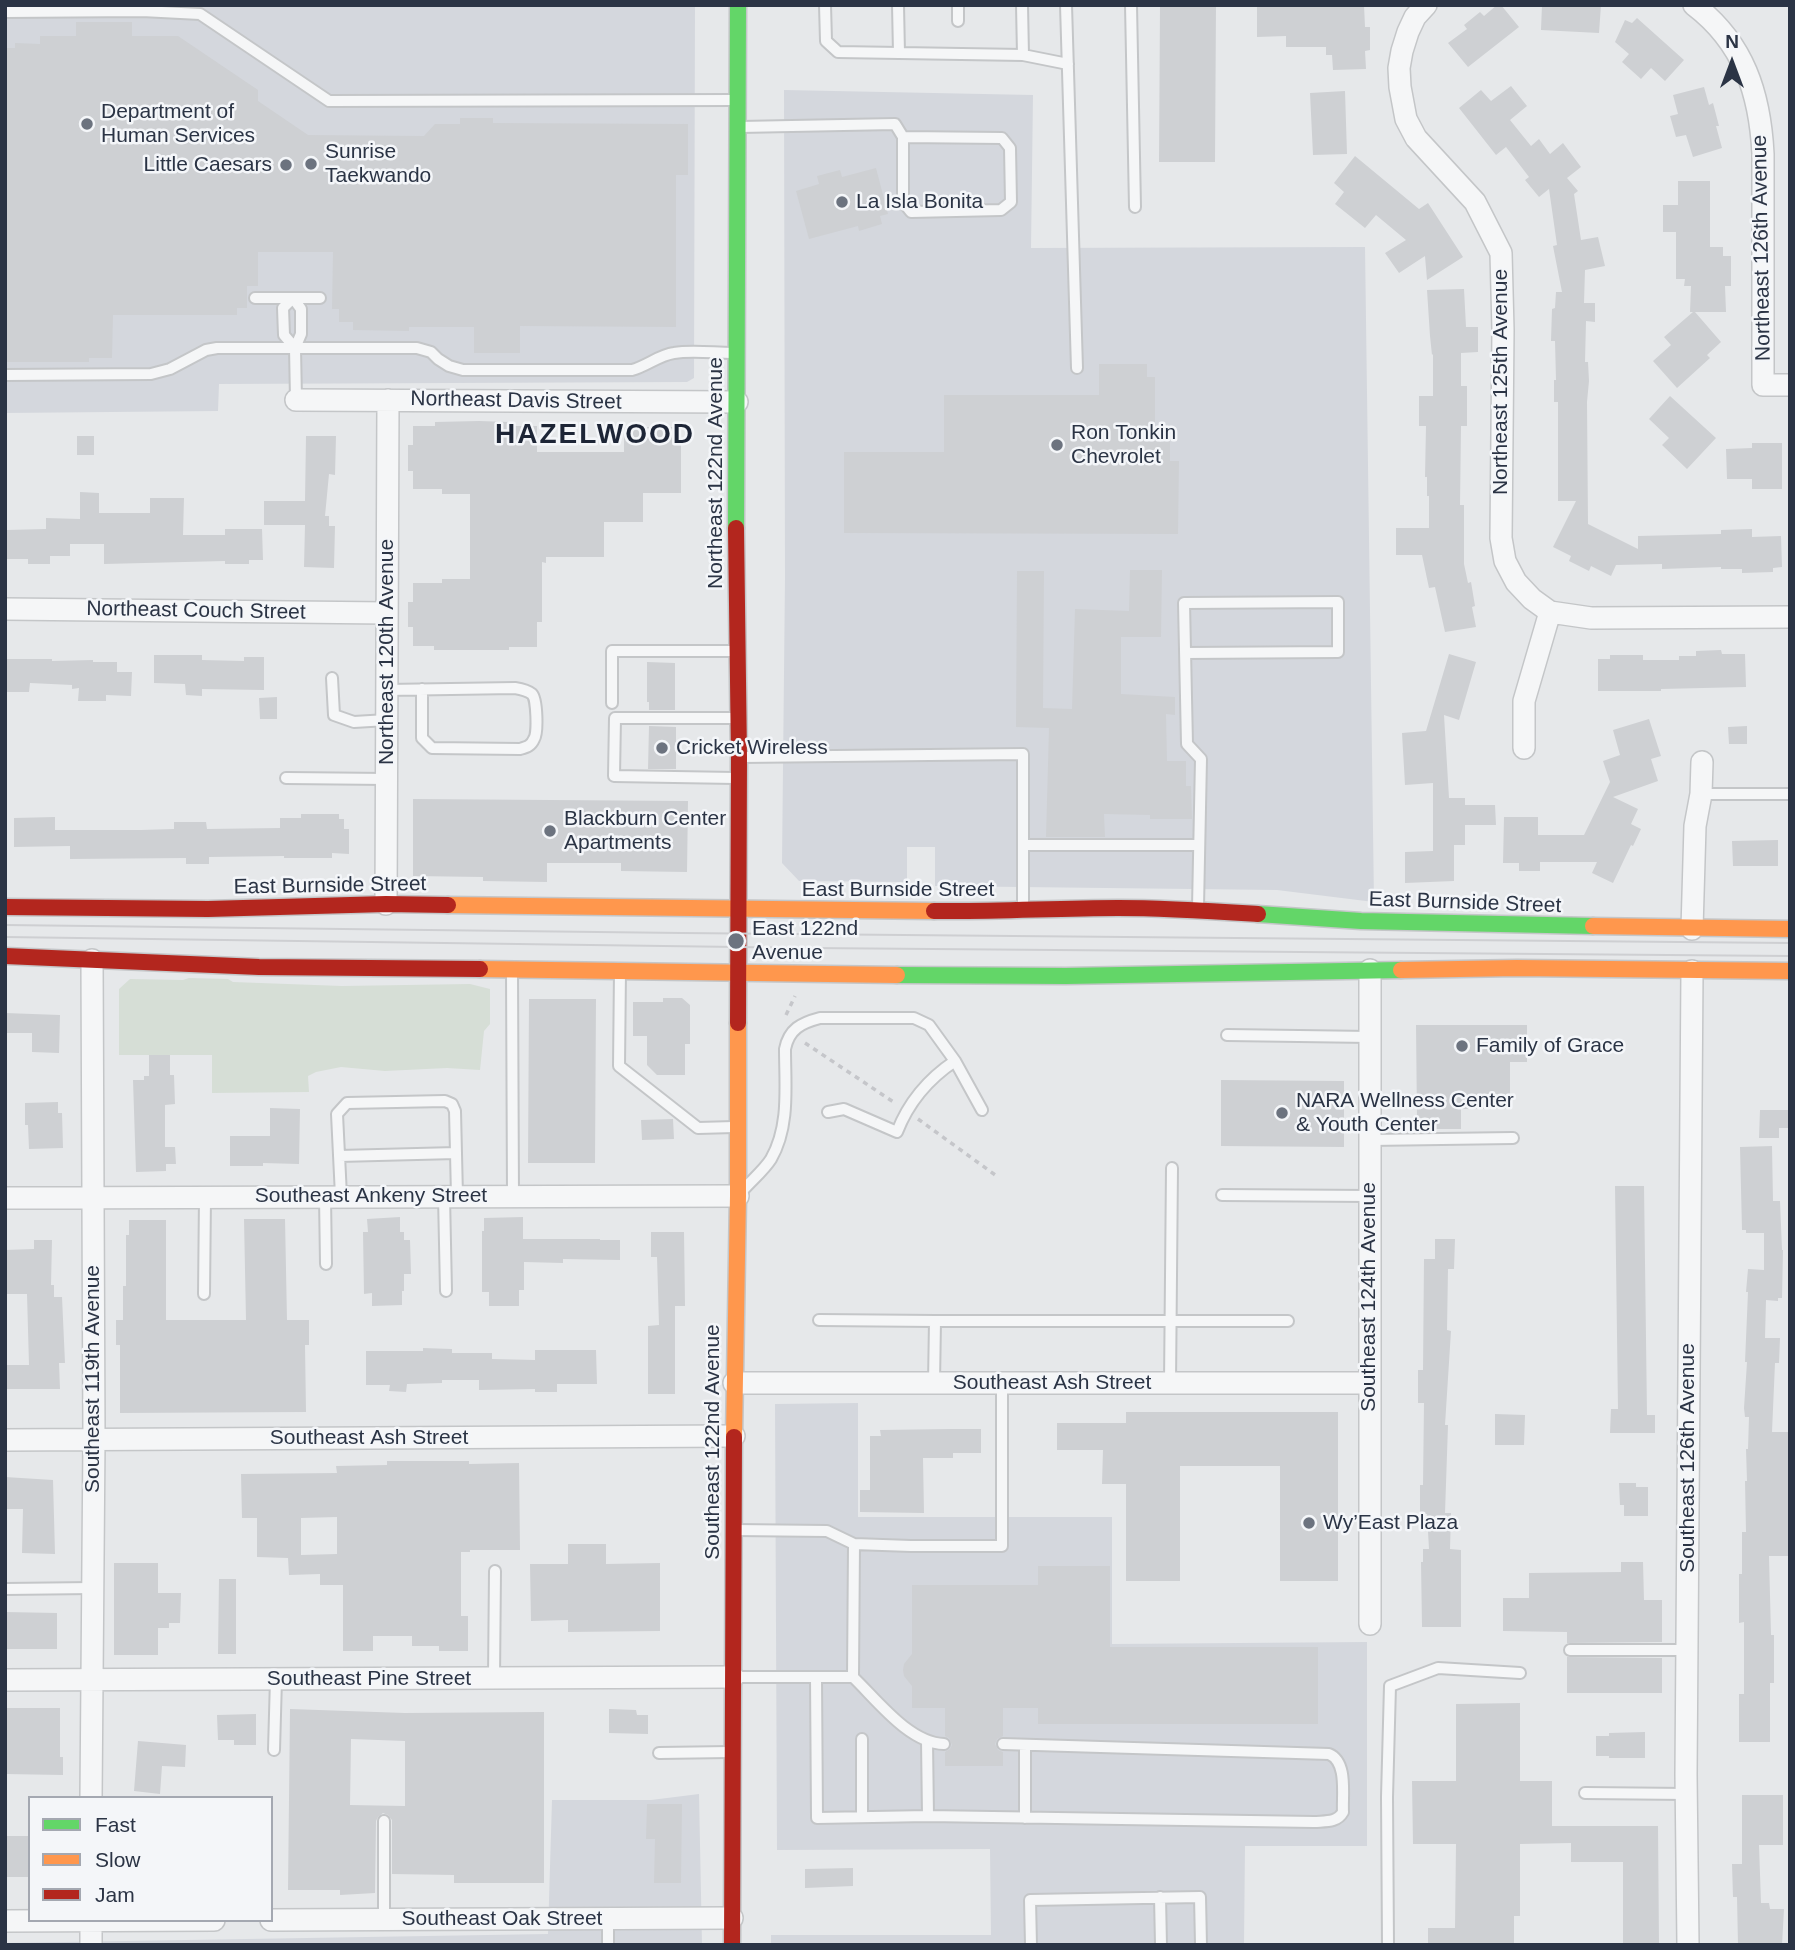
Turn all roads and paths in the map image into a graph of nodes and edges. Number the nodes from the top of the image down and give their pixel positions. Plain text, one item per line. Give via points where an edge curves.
1 (738, 5) edge
2 (825, 5) edge
3 (898, 5) edge
4 (958, 5) edge
5 (1022, 5) edge
6 (1066, 5) edge
7 (1131, 5) edge
8 (1426, 5) edge
9 (1694, 5) edge
10 (142, 8) edge
11 (5, 12) edge
12 (958, 20) dead end
13 (899, 53) junction
14 (1023, 55) junction
15 (1068, 64) junction
16 (738, 100) junction
17 (737, 128) junction
18 (904, 137) junction
19 (1135, 207) dead end
20 (255, 298) dead end
21 (293, 298) junction
22 (320, 298) dead end
23 (295, 348) junction
24 (737, 354) junction
25 (1077, 368) dead end
26 (5, 375) edge
27 (1790, 385) edge
28 (296, 400) joint
29 (388, 400) junction
30 (737, 402) junction
31 (5, 609) edge
32 (1550, 612) junction
33 (387, 613) junction
34 (1790, 617) edge
35 (737, 651) junction
36 (1185, 653) junction
37 (332, 678) dead end
38 (422, 689) junction
39 (387, 690) junction
40 (612, 703) dead end
41 (738, 718) junction
42 (387, 720) junction
43 (1524, 748) dead end
44 (739, 758) junction
45 (1702, 762) dead end
46 (286, 778) dead end
47 (738, 778) junction
48 (387, 779) junction
49 (1701, 794) junction
50 (1790, 794) edge
51 (1024, 845) junction
52 (1198, 845) junction
53 (386, 904) junction
54 (5, 907) edge
55 (738, 908) junction
56 (1198, 910) junction
57 (1023, 911) junction
58 (1692, 929) junction
59 (1790, 929) edge
60 (738, 940) joint
61 (5, 956) edge
62 (92, 960) junction
63 (512, 969) junction
64 (1370, 970) junction
65 (620, 971) junction
66 (1692, 971) junction
67 (1790, 971) edge
68 (738, 972) junction
69 (797, 992) dead end
70 (790, 1033) junction
71 (1227, 1035) dead end
72 (1370, 1037) junction
73 (955, 1061) junction
74 (906, 1111) junction
75 (982, 1111) dead end
76 (828, 1112) dead end
77 (738, 1127) junction
78 (1513, 1138) dead end
79 (1370, 1140) junction
80 (456, 1153) junction
81 (339, 1156) junction
82 (1172, 1168) dead end
83 (999, 1177) dead end
84 (1222, 1195) dead end
85 (333, 1196) junction
86 (451, 1196) junction
87 (513, 1196) junction
88 (738, 1196) junction
89 (1370, 1196) junction
90 (93, 1197) junction
91 (205, 1197) junction
92 (5, 1198) edge
93 (326, 1264) dead end
94 (446, 1291) dead end
95 (204, 1294) dead end
96 (819, 1320) dead end
97 (935, 1321) junction
98 (1288, 1321) dead end
99 (1171, 1322) junction
100 (734, 1382) junction
101 (934, 1383) junction
102 (1002, 1383) junction
103 (1170, 1383) junction
104 (1369, 1383) junction
105 (734, 1436) junction
106 (94, 1439) junction
107 (5, 1440) edge
108 (733, 1530) junction
109 (854, 1544) junction
110 (495, 1571) dead end
111 (93, 1588) junction
112 (5, 1589) edge
113 (1370, 1624) dead end
114 (1570, 1650) dead end
115 (1688, 1650) junction
116 (1520, 1672) dead end
117 (733, 1677) junction
118 (816, 1677) junction
119 (853, 1677) junction
120 (494, 1678) junction
121 (276, 1679) junction
122 (5, 1680) edge
123 (92, 1680) junction
124 (862, 1739) dead end
125 (928, 1741) junction
126 (944, 1744) dead end
127 (1003, 1744) dead end
128 (1025, 1745) junction
129 (274, 1750) dead end
130 (733, 1752) junction
131 (659, 1753) dead end
132 (1585, 1793) dead end
133 (1687, 1794) junction
134 (91, 1796) edge
135 (929, 1816) junction
136 (862, 1817) junction
137 (1026, 1818) junction
138 (384, 1821) dead end
139 (1160, 1897) junction
140 (608, 1918) junction
141 (732, 1918) junction
142 (273, 1920) edge
143 (384, 1920) junction
144 (5, 1921) edge
145 (28, 1921) edge
146 (91, 1922) edge
147 (91, 1945) edge
148 (608, 1945) edge
149 (732, 1945) edge
150 (1031, 1945) edge
151 (1160, 1945) edge
152 (1201, 1945) edge
153 (1388, 1945) edge
154 (1688, 1945) edge

1 - 16 street, Northeast 122nd Avenue
2 - 13 lane via 826,41 838,52
3 - 13 lane
4 - 12 lane
5 - 14 lane
6 - 15 lane
7 - 19 lane
8 - 32 street, Northeast 125th Avenue via 1408,33 1399,68 1406,119 1416,138 1475,202 1501,253 1501,538 1505,561 1516,582
9 - 27 street, Northeast 126th Avenue via 1732,44 1751,86 1763,154 1763,386
10 - 11 lane
10 - 16 lane via 200,14 329,101
13 - 14 lane
14 - 15 lane
15 - 25 lane
16 - 17 street, Northeast 122nd Avenue
17 - 18 lane via 895,124
17 - 24 street, Northeast 122nd Avenue
18 - 18 lane via 1002,138 1010,148 1011,202 1001,209 911,212 903,202
20 - 21 lane
21 - 22 lane
21 - 23 lane via 301,309 301,334
21 - 23 lane via 283,308 284,335
23 - 24 lane via 417,348 463,370 632,370 675,352
23 - 26 lane via 217,348 151,374
23 - 28 lane
24 - 30 street, Northeast 122nd Avenue
28 - 29 street, Northeast Davis Street
29 - 30 street, Northeast Davis Street
29 - 33 street, Northeast 120th Avenue
30 - 35 street, Northeast 122nd Avenue
31 - 33 street, Northeast Couch Street
32 - 34 street via 1591,618
32 - 43 street via 1524,701
33 - 39 street, Northeast 120th Avenue
35 - 40 lane via 612,651
35 - 41 street, Northeast 122nd Avenue
36 - 36 lane via 1184,603 1338,602 1338,652
36 - 52 lane via 1187,744 1201,759
37 - 42 lane via 334,715 354,722
38 - 38 lane via 422,738 432,748 520,749 533,742 535,699 524,689
38 - 39 lane
39 - 42 street, Northeast 120th Avenue
41 - 44 street, Northeast 122nd Avenue
41 - 47 lane via 615,718 614,776
42 - 48 street, Northeast 120th Avenue
44 - 47 street, Northeast 122nd Avenue
44 - 51 lane via 1023,754
45 - 49 street
46 - 48 lane
47 - 55 street, Northeast 122nd Avenue
48 - 53 street, Northeast 120th Avenue
49 - 50 lane
49 - 58 street via 1695,827
51 - 52 lane
51 - 57 lane
52 - 56 lane
53 - 54 street, East Burnside Street via 208,909
53 - 55 street, East Burnside Street
55 - 57 street, East Burnside Street
55 - 60 street, Northeast 122nd Avenue
56 - 57 street, East Burnside Street
56 - 58 street, East Burnside Street via 1361,921
58 - 59 street, East Burnside Street
60 - 68 street, Southeast 122nd Avenue
61 - 62 street
62 - 63 street
62 - 90 street, Southeast 119th Avenue
63 - 65 street
63 - 87 lane
64 - 66 street
64 - 68 street via 1066,976
64 - 72 street, Southeast 124th Avenue
65 - 68 street
65 - 77 lane via 619,1066 698,1128
66 - 67 street
66 - 115 street, Southeast 126th Avenue
68 - 77 street, Southeast 122nd Avenue
69 - 70 path via 780,1027
70 - 73 lane via 820,1018 914,1018 929,1025
70 - 74 path
70 - 88 lane via 779,1142 769,1162
71 - 72 lane
72 - 79 street, Southeast 124th Avenue
73 - 74 lane via 926,1083
73 - 75 lane
74 - 76 lane via 897,1132 844,1109
74 - 83 path
77 - 88 street, Southeast 122nd Avenue
78 - 79 lane
79 - 89 street, Southeast 124th Avenue
80 - 81 lane
80 - 81 lane via 452,1104 347,1103 337,1114
80 - 86 lane
81 - 85 lane
82 - 99 lane
84 - 89 lane
85 - 86 street, Southeast Ankeny Street
85 - 91 street, Southeast Ankeny Street
85 - 93 lane
86 - 87 street, Southeast Ankeny Street
86 - 94 lane
87 - 88 street, Southeast Ankeny Street
88 - 100 street, Southeast 122nd Avenue
89 - 104 street, Southeast 124th Avenue
90 - 91 street, Southeast Ankeny Street
90 - 92 street, Southeast Ankeny Street
90 - 106 street, Southeast 119th Avenue
91 - 95 lane
96 - 97 lane
97 - 99 lane
97 - 101 lane
98 - 99 lane
99 - 103 lane
100 - 101 street, Southeast Ash Street
100 - 105 street, Southeast 122nd Avenue
101 - 102 street, Southeast Ash Street
102 - 103 street, Southeast Ash Street
102 - 109 lane via 1002,1546
103 - 104 street, Southeast Ash Street
104 - 113 street, Southeast 124th Avenue
105 - 106 street, Southeast Ash Street
105 - 108 street, Southeast 122nd Avenue
106 - 107 street, Southeast Ash Street
106 - 111 street, Southeast 119th Avenue
108 - 109 lane via 827,1531
108 - 117 street, Southeast 122nd Avenue
109 - 119 lane
110 - 120 lane
111 - 112 lane
111 - 123 street, Southeast 119th Avenue
114 - 115 lane
115 - 133 street, Southeast 126th Avenue
116 - 153 lane via 1438,1668 1390,1686
117 - 118 lane
117 - 120 street, Southeast Pine Street
117 - 130 street, Southeast 122nd Avenue
118 - 119 lane
118 - 136 lane via 817,1818
119 - 125 lane via 907,1730
120 - 121 street, Southeast Pine Street
121 - 123 street, Southeast Pine Street
121 - 129 lane
122 - 123 street, Southeast Pine Street
123 - 134 street, Southeast 119th Avenue
124 - 136 lane
125 - 126 lane
125 - 135 lane
127 - 128 lane
128 - 137 lane
128 - 137 lane via 1329,1754 1339,1762 1342,1773 1343,1812 1332,1821 1314,1822
130 - 131 lane
130 - 141 street, Southeast 122nd Avenue
132 - 133 lane
133 - 154 street, Southeast 126th Avenue
135 - 136 lane
135 - 137 lane
138 - 143 lane
139 - 150 lane via 1030,1899
139 - 151 lane
139 - 152 lane via 1200,1897
140 - 141 street, Southeast Oak Street
140 - 143 street, Southeast Oak Street
140 - 148 lane
141 - 149 street, Southeast 122nd Avenue
142 - 143 street, Southeast Oak Street
144 - 145 street
146 - 147 street

